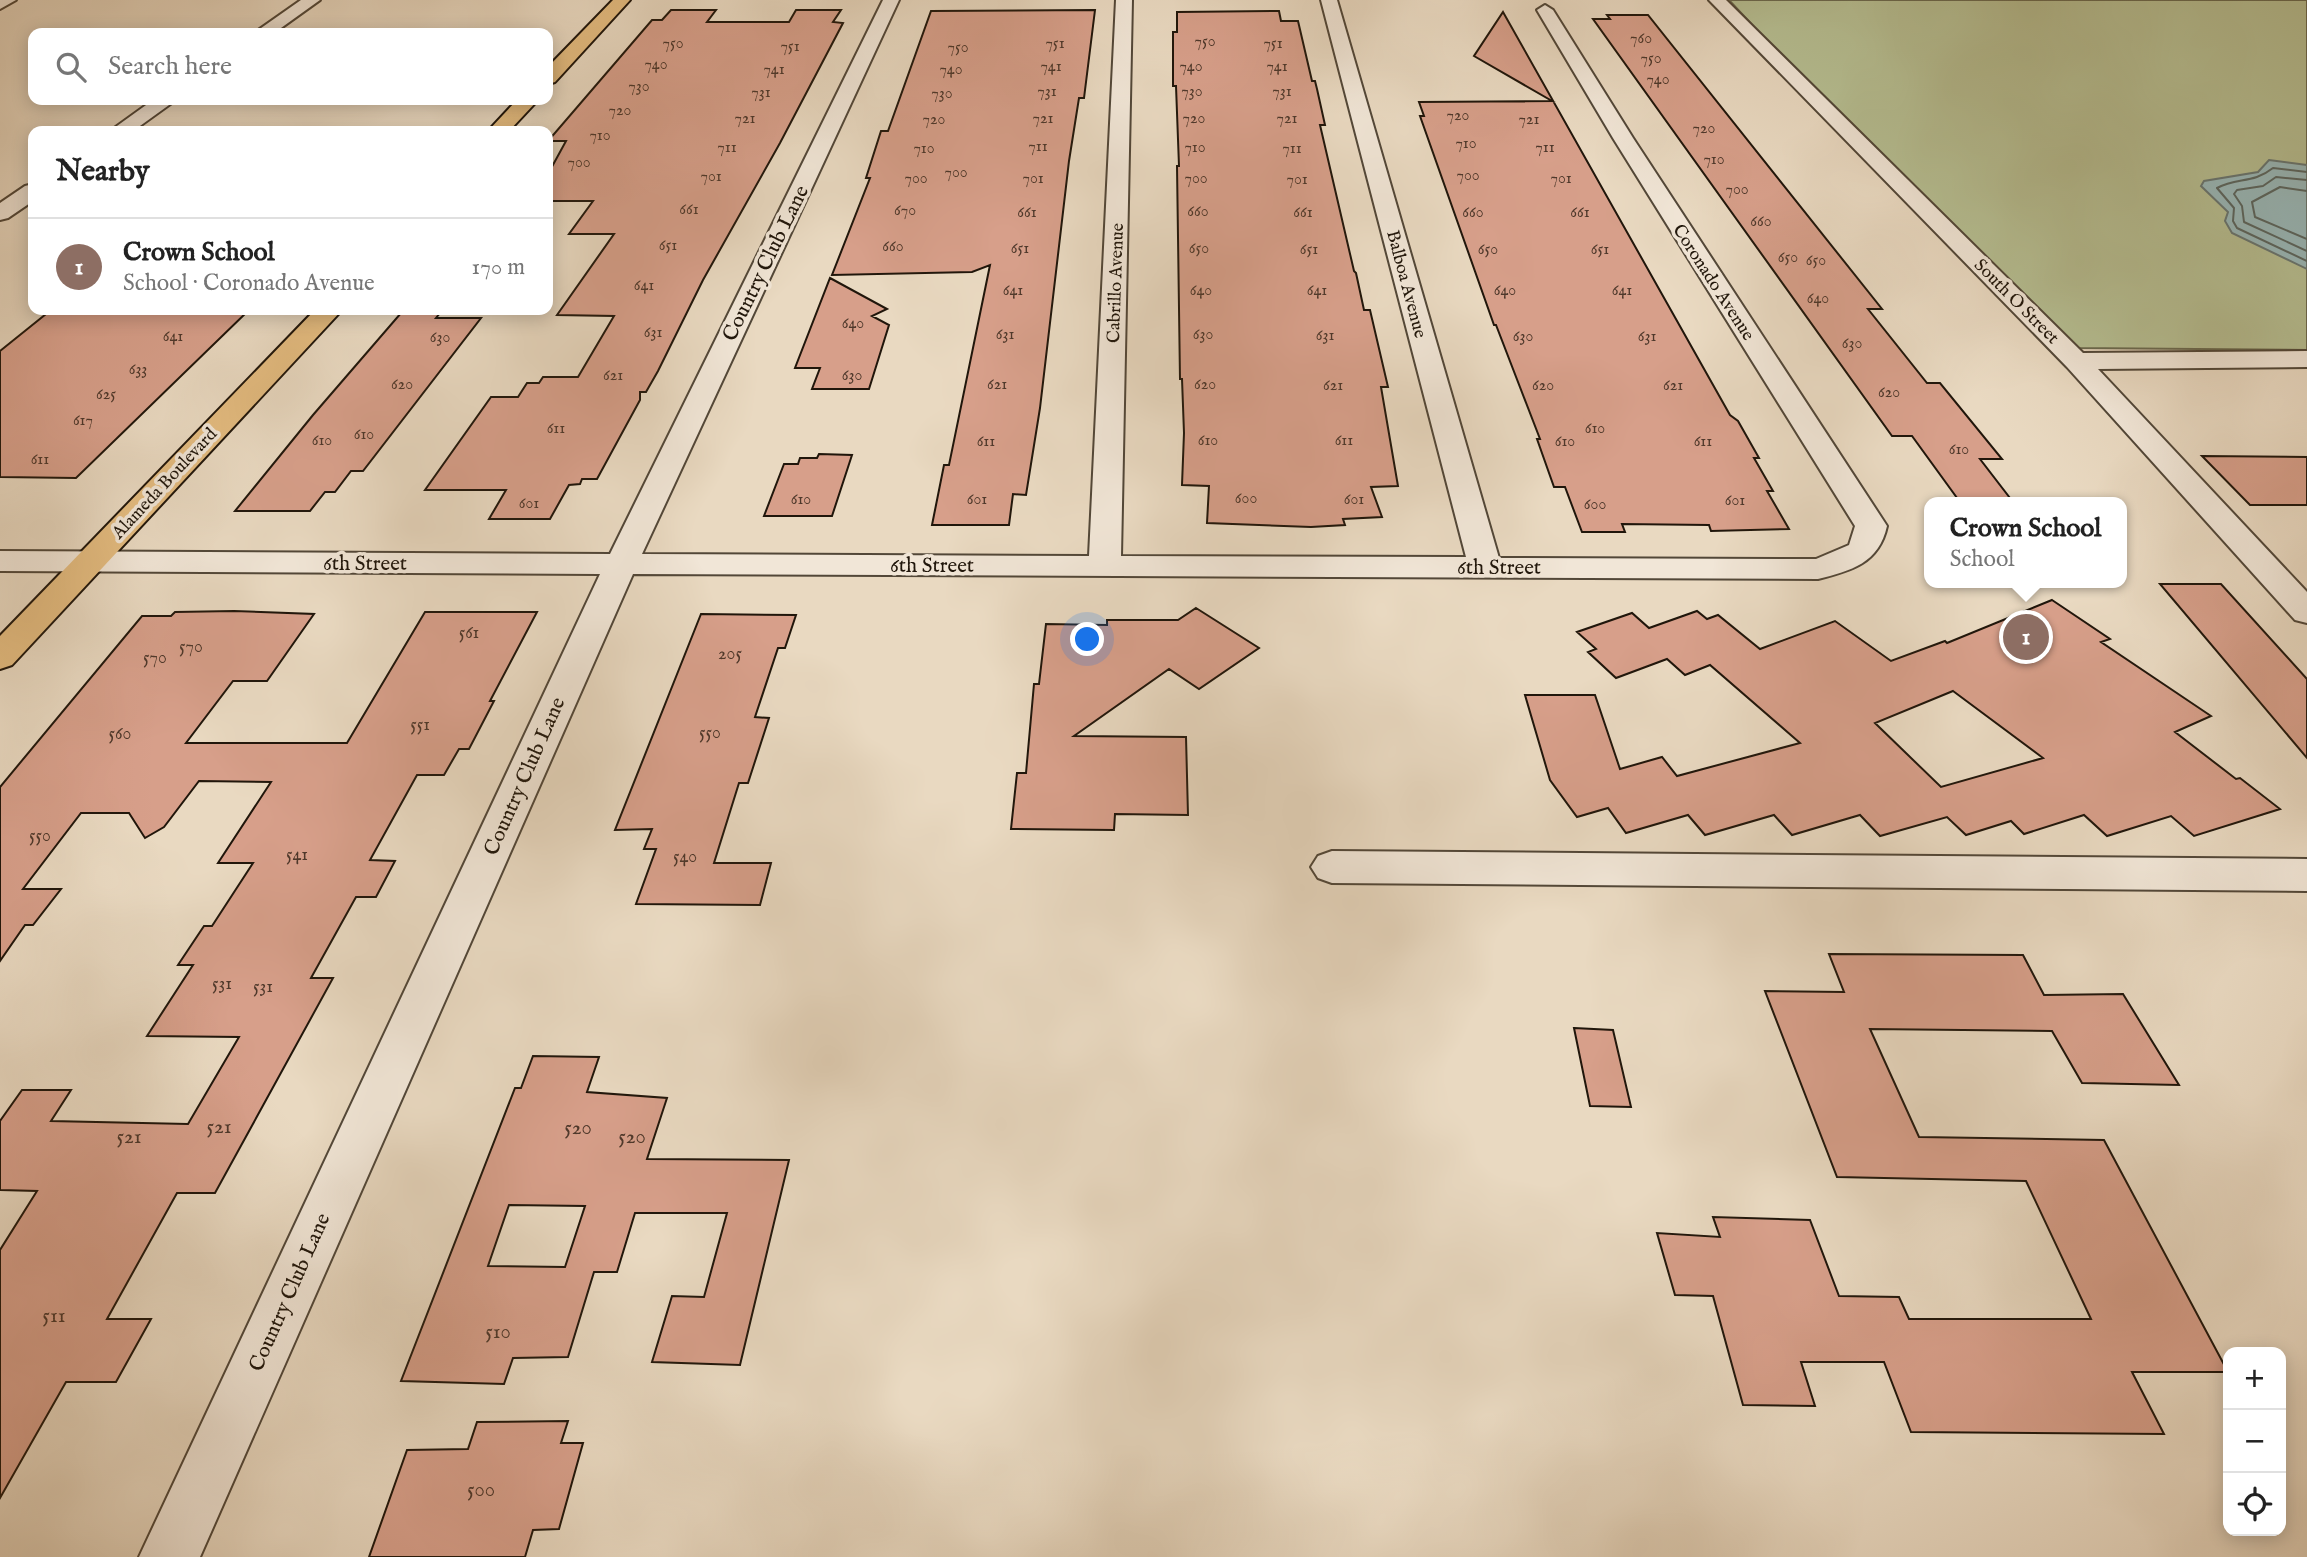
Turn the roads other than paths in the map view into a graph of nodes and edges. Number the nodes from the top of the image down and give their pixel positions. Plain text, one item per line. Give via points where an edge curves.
1 (8, 0) edge
2 (312, 0) edge
3 (622, 0) edge
4 (891, 0) edge
5 (1124, 0) edge
6 (1329, 0) edge
7 (1717, 0) edge
8 (0, 4) edge
9 (1545, 10) dead end
10 (271, 28) edge
11 (553, 73) edge
12 (159, 105) edge
13 (523, 105) edge
14 (127, 126) edge
15 (503, 126) edge
16 (0, 184) edge
17 (28, 184) edge
18 (28, 194) edge
19 (0, 214) edge
20 (324, 315) edge
21 (2307, 359) edge
22 (2076, 360) junction
23 (1861, 553) joint
24 (0, 561) edge
25 (90, 562) junction
26 (621, 564) junction
27 (1105, 566) junction
28 (1485, 567) junction
29 (2304, 605) edge
30 (0, 657) edge
31 (1332, 867) dead end
32 (2307, 875) edge
33 (169, 1557) edge

1 - 8 street
2 - 10 street
3 - 11 main road
4 - 26 street, Country Club Lane
5 - 27 street, Cabrillo Avenue
6 - 28 street, Balboa Avenue
7 - 22 street, South O Street
9 - 23 street, Coronado Avenue via 1871,526
12 - 14 street
13 - 15 main road
16 - 17 street
18 - 19 street
20 - 25 main road, Alameda Boulevard
21 - 22 street
22 - 29 street, South O Street
23 - 28 street, 6th Street via 1818,569
24 - 25 street, 6th Street
25 - 26 street, 6th Street
25 - 30 main road, Alameda Boulevard
26 - 27 street, 6th Street
26 - 33 street, Country Club Lane
27 - 28 street, 6th Street
31 - 32 street

